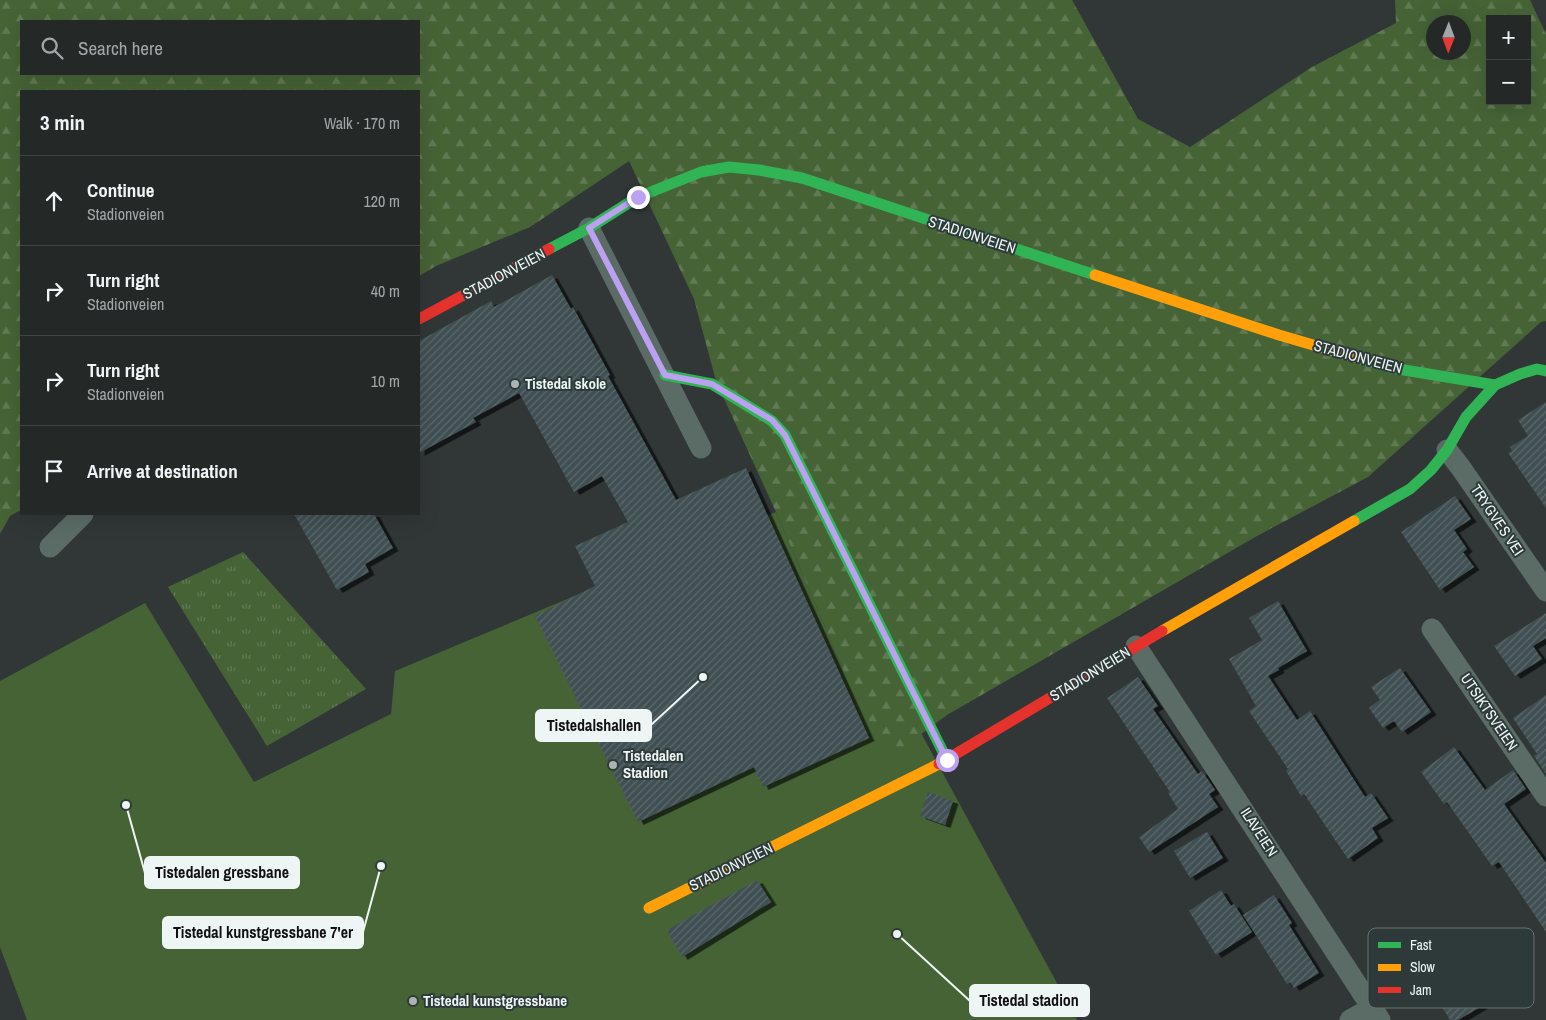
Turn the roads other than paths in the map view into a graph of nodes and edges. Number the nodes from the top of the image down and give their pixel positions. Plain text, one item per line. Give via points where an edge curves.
1 (589, 228) junction
2 (420, 318) edge
3 (1546, 371) edge
4 (665, 375) junction
5 (1495, 385) junction
6 (700, 448) dead end
7 (1447, 450) junction
8 (82, 515) edge
9 (50, 547) dead end
10 (1546, 591) edge
11 (1432, 629) dead end
12 (1136, 646) junction
13 (947, 760) junction
14 (1546, 796) edge
15 (649, 908) dead end
16 (1368, 1002) edge
17 (1376, 1014) edge
18 (1350, 1020) edge

1 - 2 street, STADIONVEIEN
1 - 4 street
1 - 5 street, STADIONVEIEN via 638,197 701,172 729,167 759,170 802,178 1270,332 1392,368
3 - 5 street via 1528,372
4 - 6 street
4 - 13 street via 712,384 779,426
5 - 7 street, STADIONVEIEN via 1466,417
7 - 10 street, TRYGVES VEI
7 - 12 street, STADIONVEIEN via 1410,489
8 - 9 street
11 - 14 street, UTSIKTSVEIEN
12 - 13 street, STADIONVEIEN
12 - 16 street, ILAVEIEN
13 - 15 street, STADIONVEIEN
17 - 18 street

